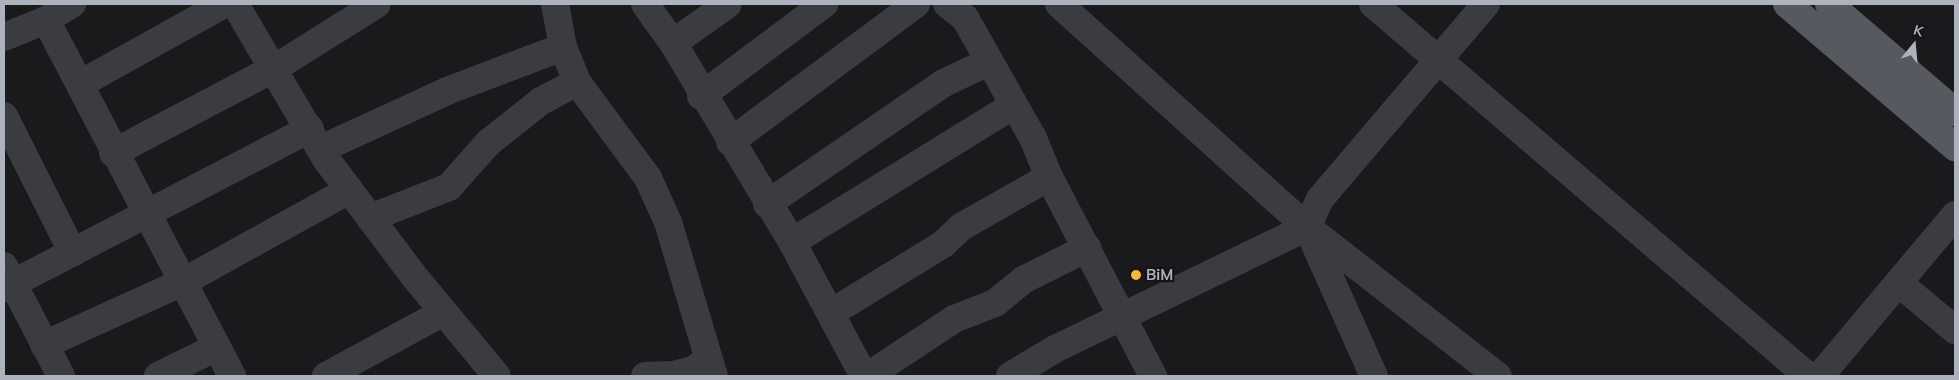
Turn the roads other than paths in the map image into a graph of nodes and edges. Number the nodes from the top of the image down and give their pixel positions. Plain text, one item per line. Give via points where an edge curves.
1 (72, 4) edge
2 (376, 4) edge
3 (555, 4) edge
4 (645, 4) edge
5 (728, 4) edge
6 (824, 4) edge
7 (916, 4) edge
8 (1058, 4) edge
9 (1373, 4) edge
10 (1486, 4) edge
11 (1788, 4) edge
12 (1829, 4) edge
13 (239, 6) edge
14 (962, 8) edge
15 (46, 20) junction
16 (4, 37) edge
17 (673, 43) junction
18 (564, 47) junction
19 (1438, 61) junction
20 (988, 62) junction
21 (275, 68) junction
22 (577, 82) junction
23 (82, 83) junction
24 (702, 96) junction
25 (1014, 105) junction
26 (1955, 112) edge
27 (4, 116) edge
28 (315, 139) junction
29 (730, 142) junction
30 (1955, 147) edge
31 (113, 153) junction
32 (1049, 177) junction
33 (349, 190) junction
34 (767, 204) junction
35 (147, 214) junction
36 (1955, 216) edge
37 (370, 218) junction
38 (1307, 227) junction
39 (792, 242) junction
40 (1087, 248) junction
41 (73, 253) junction
42 (7, 279) edge
43 (183, 282) junction
44 (1900, 284) junction
45 (444, 312) junction
46 (831, 313) junction
47 (1122, 316) junction
48 (1955, 330) edge
49 (44, 345) junction
50 (217, 347) junction
51 (711, 368) edge
52 (488, 374) edge
53 (61, 376) edge
54 (158, 376) edge
55 (232, 376) edge
56 (326, 376) edge
57 (645, 376) edge
58 (864, 376) edge
59 (868, 376) edge
60 (1010, 376) edge
61 (1153, 376) edge
62 (1374, 376) edge
63 (1498, 376) edge
64 (1808, 376) edge
65 (1820, 376) edge

1 - 15 street
2 - 21 street
3 - 18 street
4 - 17 street
5 - 17 street
6 - 24 street
7 - 29 street
8 - 38 street
9 - 19 street
10 - 19 street
11 - 30 main road
12 - 26 main road
13 - 21 street
13 - 23 street
14 - 20 street
15 - 16 street
15 - 23 street
17 - 24 street
18 - 22 street
18 - 28 street
19 - 38 street via 1320,199
19 - 64 street
20 - 25 street
20 - 34 street via 944,82
21 - 28 street
21 - 31 street
22 - 37 street via 541,101 488,143 449,187
22 - 51 street via 648,178 668,222
23 - 31 street
24 - 29 street
25 - 32 street via 1033,138
25 - 39 street
27 - 41 street
28 - 33 street
28 - 35 street
29 - 34 street
31 - 35 street
32 - 40 street
32 - 46 street via 961,227 943,244
33 - 37 street
33 - 43 street
34 - 39 street
35 - 41 street
35 - 43 street
36 - 44 street
37 - 45 street
38 - 47 street
38 - 62 street
38 - 63 street
39 - 46 street
40 - 47 street
40 - 59 street via 1023,280 995,303 954,319
41 - 42 street
42 - 49 street
43 - 49 street
43 - 50 street
44 - 48 street
44 - 65 street
45 - 52 street
45 - 56 street
46 - 58 street
47 - 60 street via 1055,349
47 - 61 street
49 - 53 street
50 - 54 street
50 - 55 street
51 - 57 street

